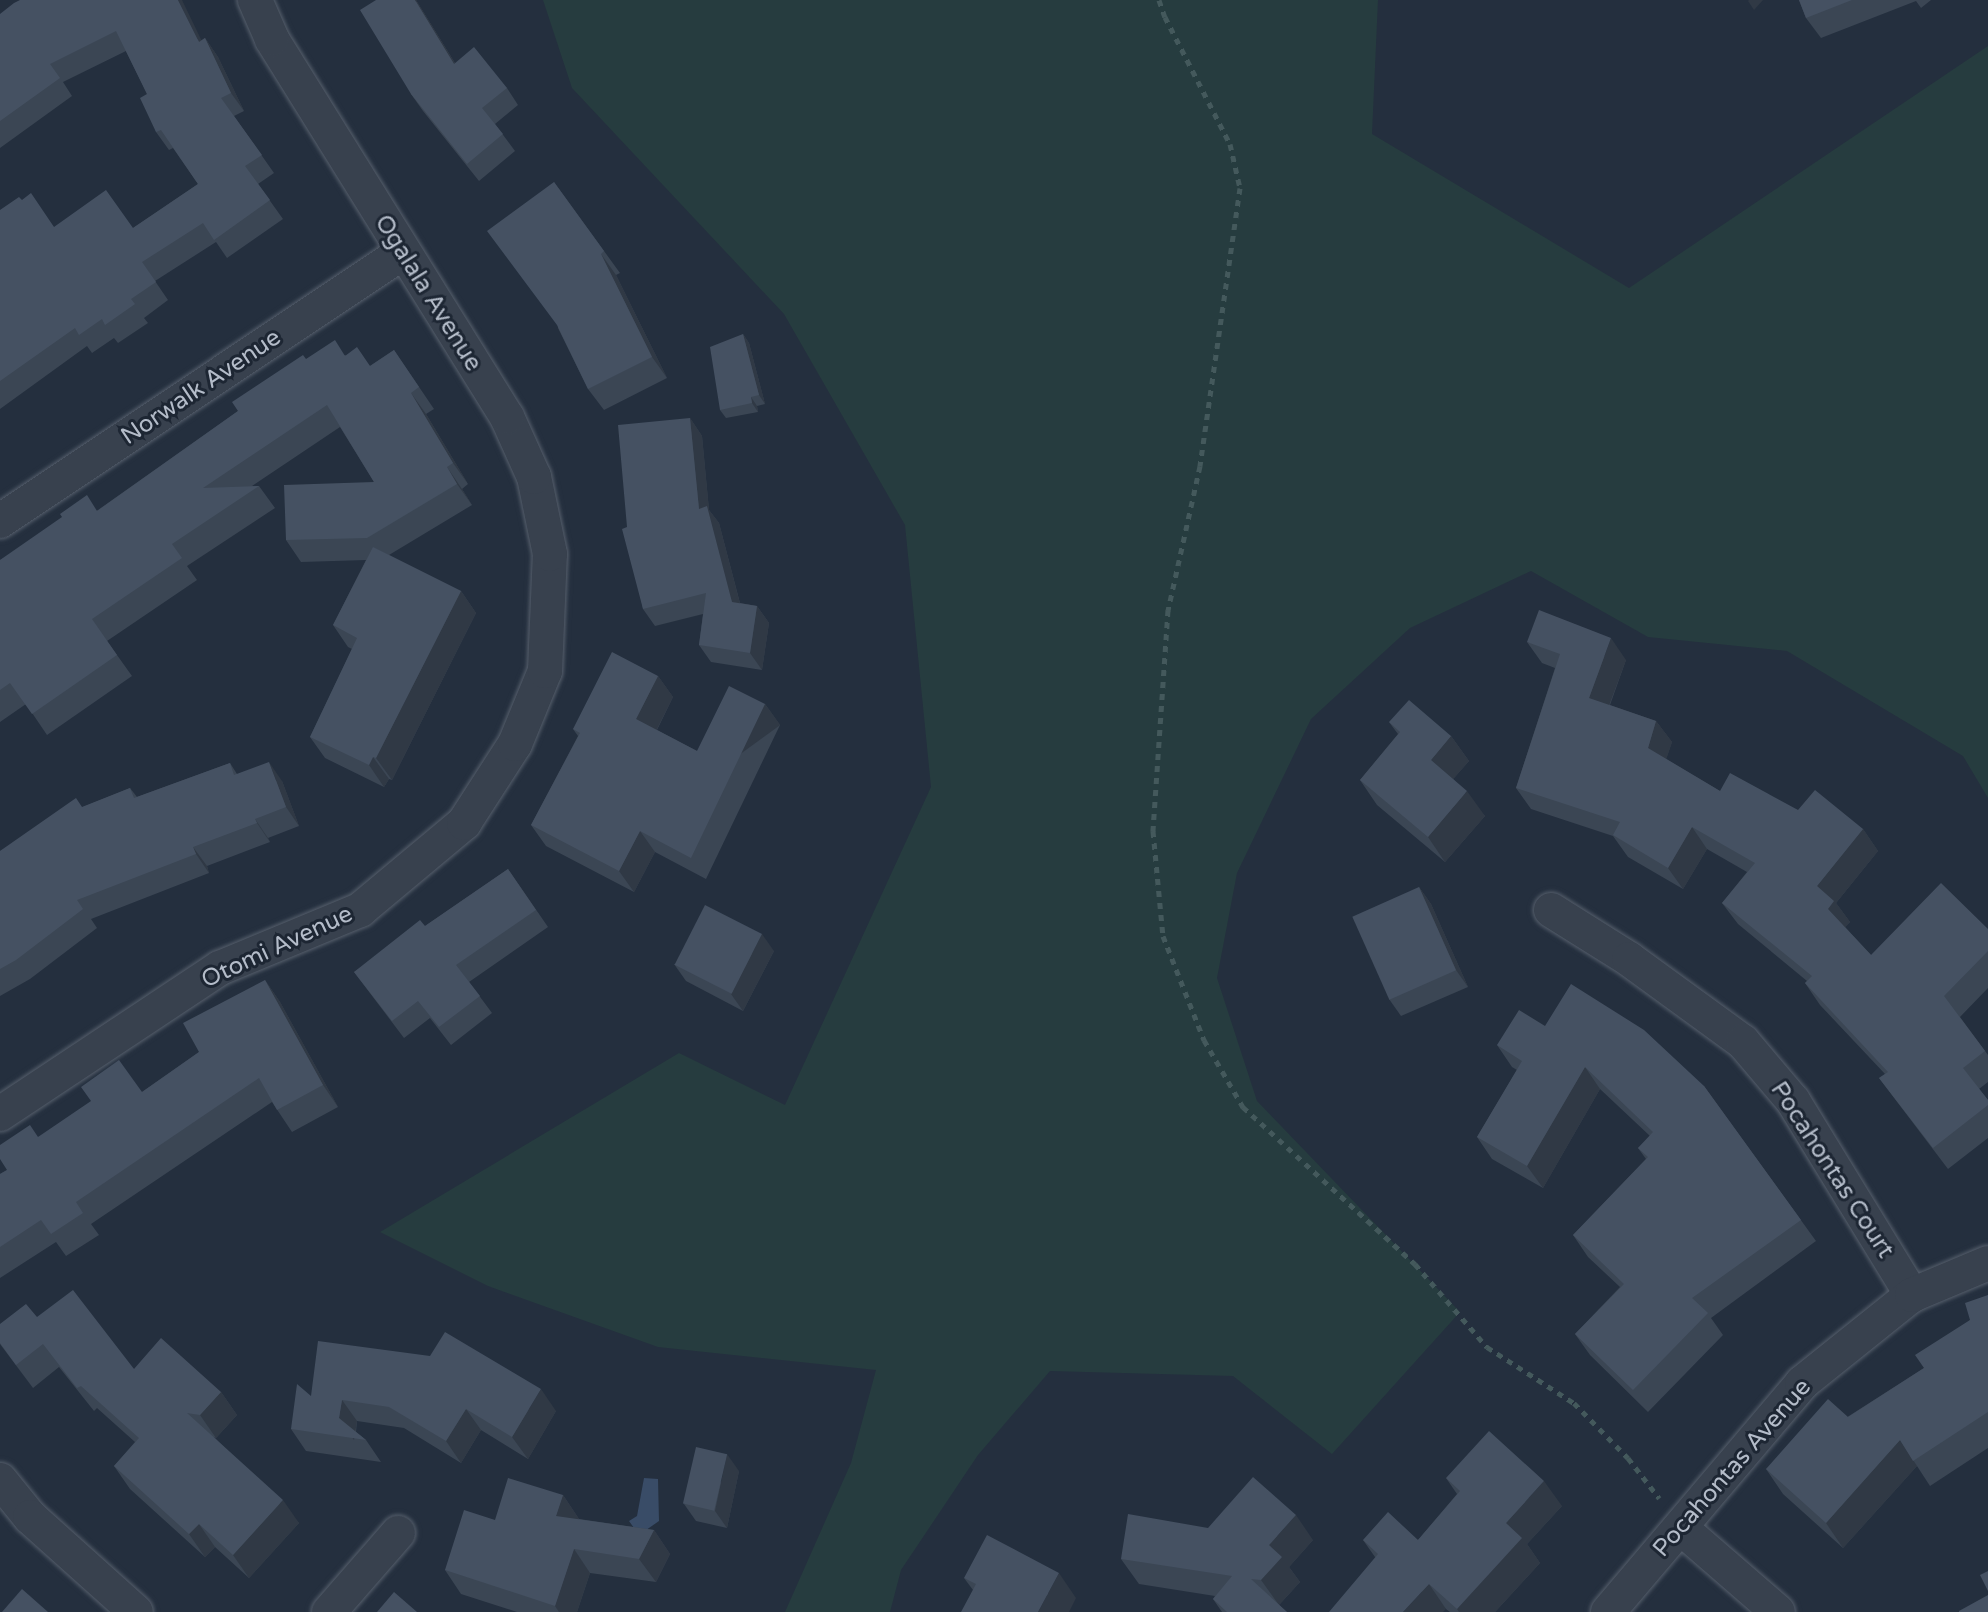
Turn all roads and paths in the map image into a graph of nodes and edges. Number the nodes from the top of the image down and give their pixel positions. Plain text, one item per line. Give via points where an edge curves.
1 (255, 0) edge
2 (1159, 0) edge
3 (402, 253) junction
4 (0, 521) edge
5 (548, 603) joint
6 (1551, 910) dead end
7 (0, 1114) edge
8 (1988, 1263) edge
9 (1912, 1295) junction
10 (0, 1480) edge
11 (1681, 1528) junction
12 (398, 1533) dead end
13 (136, 1612) edge
14 (329, 1612) edge
15 (1608, 1612) edge
16 (1778, 1612) edge

1 - 3 street, Ogalala Avenue via 272,39
2 - 11 path via 1230,144 1240,188 1200,466 1168,610 1153,831 1163,936 1204,1040 1243,1107 1415,1264 1487,1347 1574,1403 1628,1458
3 - 4 street, Norwalk Avenue
3 - 5 street, Ogalala Avenue via 507,417 534,477 550,554
5 - 7 street, Otomi Avenue via 545,671 515,744 464,823 360,910 220,968
6 - 9 street, Pocahontas Court via 1743,1042 1793,1101
8 - 9 street, Pocahontas Avenue
9 - 11 street, Pocahontas Avenue via 1802,1383
10 - 13 street via 30,1517
11 - 15 street, Pocahontas Avenue
11 - 16 street
12 - 14 street

